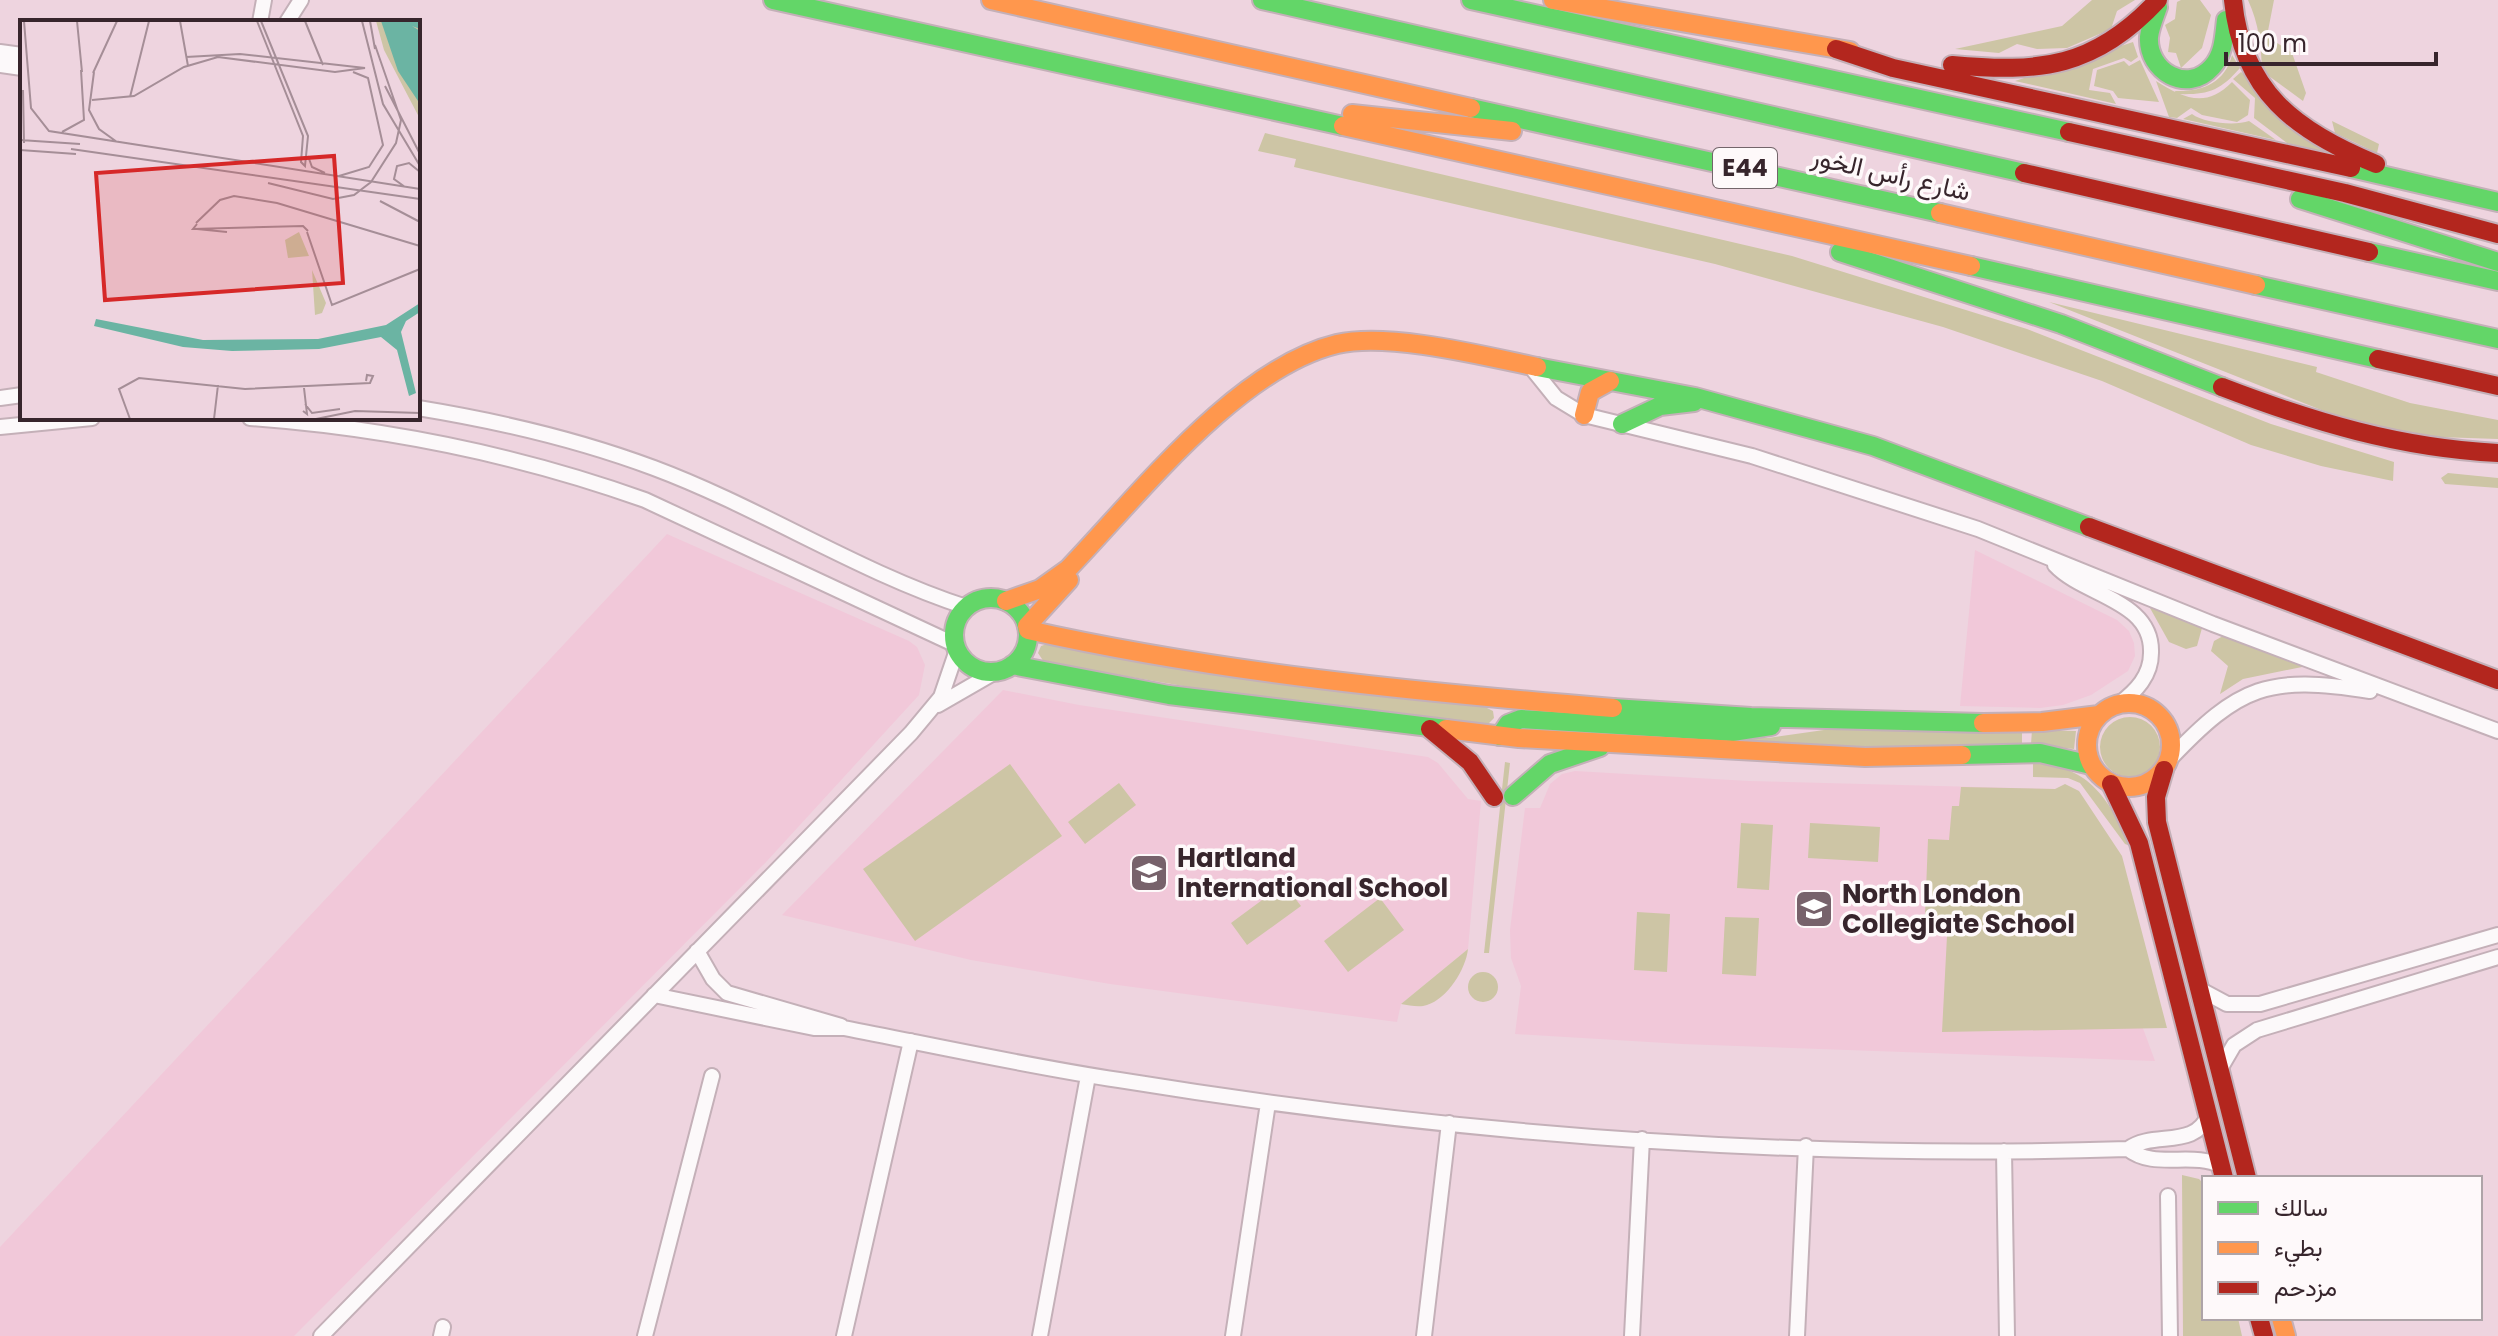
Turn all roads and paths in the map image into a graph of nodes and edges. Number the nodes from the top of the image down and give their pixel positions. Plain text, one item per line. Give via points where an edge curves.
1 (264, 0) edge
2 (301, 0) edge
3 (773, 0) edge
4 (991, 0) edge
5 (1262, 0) edge
6 (1553, 0) edge
7 (2159, 0) edge
8 (2230, 0) edge
9 (1488, 1) edge
10 (260, 20) edge
11 (288, 20) edge
12 (1836, 49) junction
13 (0, 52) edge
14 (20, 55) edge
15 (0, 65) edge
16 (20, 68) edge
17 (1221, 100) junction
18 (2081, 135) junction
19 (1635, 144) junction
20 (2498, 202) edge
21 (1760, 218) junction
22 (2498, 234) edge
23 (2498, 262) edge
24 (2498, 281) edge
25 (2498, 339) edge
26 (1364, 343) junction
27 (1531, 367) junction
28 (1610, 381) junction
29 (2498, 386) edge
30 (20, 395) edge
31 (0, 398) edge
32 (1710, 400) junction
33 (420, 408) edge
34 (1584, 415) junction
35 (72, 420) edge
36 (270, 420) edge
37 (1622, 424) junction
38 (0, 427) edge
39 (2498, 453) edge
40 (2049, 558) junction
41 (1006, 601) junction
42 (966, 607) junction
43 (1027, 628) junction
44 (956, 648) junction
45 (1005, 668) junction
46 (2498, 680) edge
47 (2396, 695) junction
48 (2119, 704) junction
49 (1516, 706) junction
50 (934, 707) junction
51 (2099, 715) junction
52 (1427, 727) junction
53 (2498, 731) edge
54 (1510, 737) junction
55 (1612, 743) junction
56 (2091, 765) junction
57 (2167, 765) junction
58 (2111, 784) junction
59 (1513, 796) dead end
60 (1494, 797) dead end
61 (2498, 935) edge
62 (697, 951) junction
63 (2498, 957) edge
64 (2199, 989) junction
65 (654, 995) junction
66 (844, 1028) junction
67 (911, 1041) junction
68 (2220, 1069) junction
69 (712, 1076) dead end
70 (1088, 1076) junction
71 (1268, 1103) junction
72 (2209, 1114) junction
73 (1449, 1123) junction
74 (1642, 1139) junction
75 (1806, 1146) junction
76 (2128, 1149) junction
77 (2004, 1151) junction
78 (2223, 1172) edge
79 (2247, 1176) edge
80 (2168, 1196) dead end
81 (321, 1336) edge
82 (645, 1336) edge
83 (844, 1336) edge
84 (1040, 1336) edge
85 (1233, 1336) edge
86 (1424, 1336) edge
87 (1632, 1336) edge
88 (1797, 1336) edge
89 (2007, 1336) edge
90 (2170, 1336) edge

1 - 10 street
2 - 11 street
3 - 17 main road
4 - 19 main road, شارع رأس الخور / E44
5 - 24 main road, شارع رأس الخور / E44
6 - 12 main road
7 - 8 main road via 2147,33 2149,55 2163,72 2186,79 2209,72 2221,57
7 - 12 main road via 2117,42 2053,65 1973,67
8 - 20 main road via 2249,67 2294,117 2370,162
9 - 18 main road
12 - 20 main road via 1893,68
13 - 14 street
15 - 16 street
17 - 19 main road
17 - 21 main road
18 - 22 main road via 2357,196
18 - 23 main road via 2137,157 2316,204
19 - 25 main road, شارع رأس الخور / E44
21 - 29 main road
21 - 39 main road via 1808,242 1985,296 2341,431 2431,449
26 - 27 main road via 1410,343
26 - 41 main road via 1315,352 1239,394 1068,569 1040,589
26 - 43 main road via 1300,368 1236,411
27 - 28 main road
27 - 34 street via 1556,398
28 - 32 main road
28 - 34 main road via 1590,392
30 - 31 street
32 - 37 main road via 1660,406
32 - 46 main road via 1873,446
33 - 42 street via 548,436 656,469 915,589
34 - 37 street
35 - 38 street
36 - 44 street via 455,444 598,483 645,500
37 - 40 street via 1766,460 1978,529
40 - 47 street
40 - 48 street via 2068,577 2124,606 2145,625 2151,663 2140,686
41 - 42 main road via 985,599
41 - 43 main road
42 - 44 main road via 956,625
43 - 45 main road via 1026,646
43 - 49 main road via 1159,656
44 - 45 main road via 974,667
44 - 50 street via 951,674
45 - 50 street
45 - 52 main road via 1183,697
47 - 53 street
47 - 57 street via 2305,682 2268,687 2219,710
48 - 51 main road
48 - 57 main road via 2142,705 2161,717 2171,737
49 - 51 main road via 1743,732 1786,720 2043,723
49 - 54 main road
49 - 54 main road
50 - 62 street
51 - 56 main road via 2086,739
52 - 54 main road
52 - 60 main road via 1470,762
54 - 55 main road
55 - 56 main road via 1865,757 2040,753
55 - 59 main road via 1550,764
56 - 58 main road
57 - 58 main road via 2140,787
57 - 64 main road via 2156,797 2157,822
58 - 72 main road via 2139,843
61 - 64 street via 2260,1004 2227,1004
62 - 65 street
62 - 66 street via 727,993
63 - 68 street via 2257,1030 2234,1045
64 - 68 main road
65 - 66 street via 814,1028
65 - 81 street
66 - 67 street
67 - 70 street
67 - 83 street
68 - 79 main road
69 - 82 street
70 - 71 street
70 - 84 street
71 - 73 street
71 - 85 street
72 - 76 street via 2189,1136 2147,1140
72 - 78 main road
73 - 74 street
73 - 86 street
74 - 75 street
74 - 87 street
75 - 77 street
75 - 88 street
76 - 77 street
76 - 78 street via 2143,1158 2194,1159
77 - 89 street
80 - 90 street

